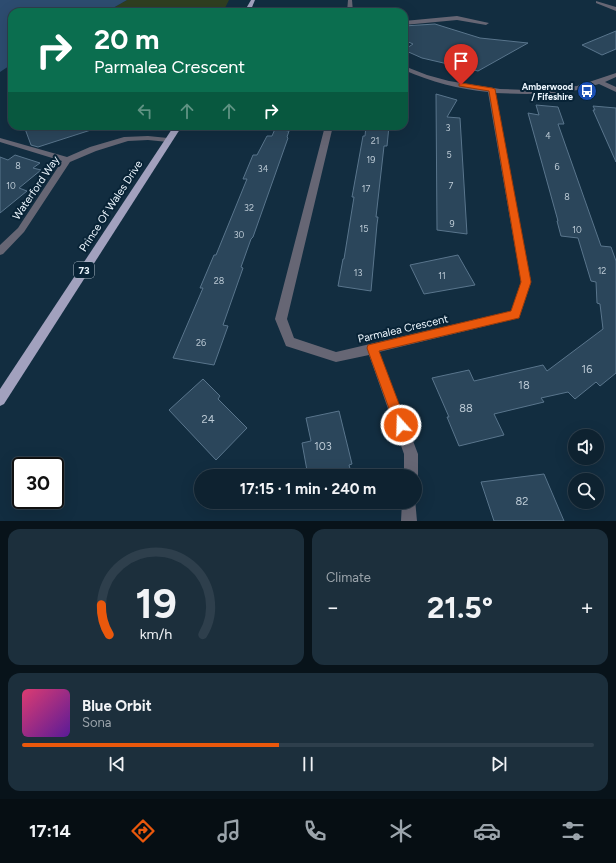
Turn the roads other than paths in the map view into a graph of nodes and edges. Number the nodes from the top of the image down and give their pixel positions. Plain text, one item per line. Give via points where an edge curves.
1 (598, 2) dead end
2 (616, 9) edge
3 (408, 23) edge
4 (486, 23) dead end
5 (408, 69) edge
6 (616, 75) edge
7 (600, 82) junction
8 (492, 89) junction
9 (616, 90) edge
10 (175, 130) edge
11 (329, 130) edge
12 (0, 140) edge
13 (168, 140) junction
14 (67, 160) junction
15 (0, 251) edge
16 (372, 348) junction
17 (0, 400) edge
18 (411, 469) edge
19 (409, 509) edge
20 (409, 521) edge

1 - 2 street
3 - 4 street via 457,18
5 - 8 street via 434,79
6 - 7 street
7 - 8 street via 574,88 521,92
7 - 9 street
8 - 16 street, Parmalea Crescent via 526,282 515,315
10 - 13 main road, Prince Of Wales Drive / 73
11 - 16 street, Parmalea Crescent via 281,318 290,342 336,357
12 - 14 street
13 - 14 street, Waterford Way via 126,139
13 - 17 main road, Prince Of Wales Drive / 73
14 - 15 street, Waterford Way via 22,230
16 - 18 street via 412,454
19 - 20 street

